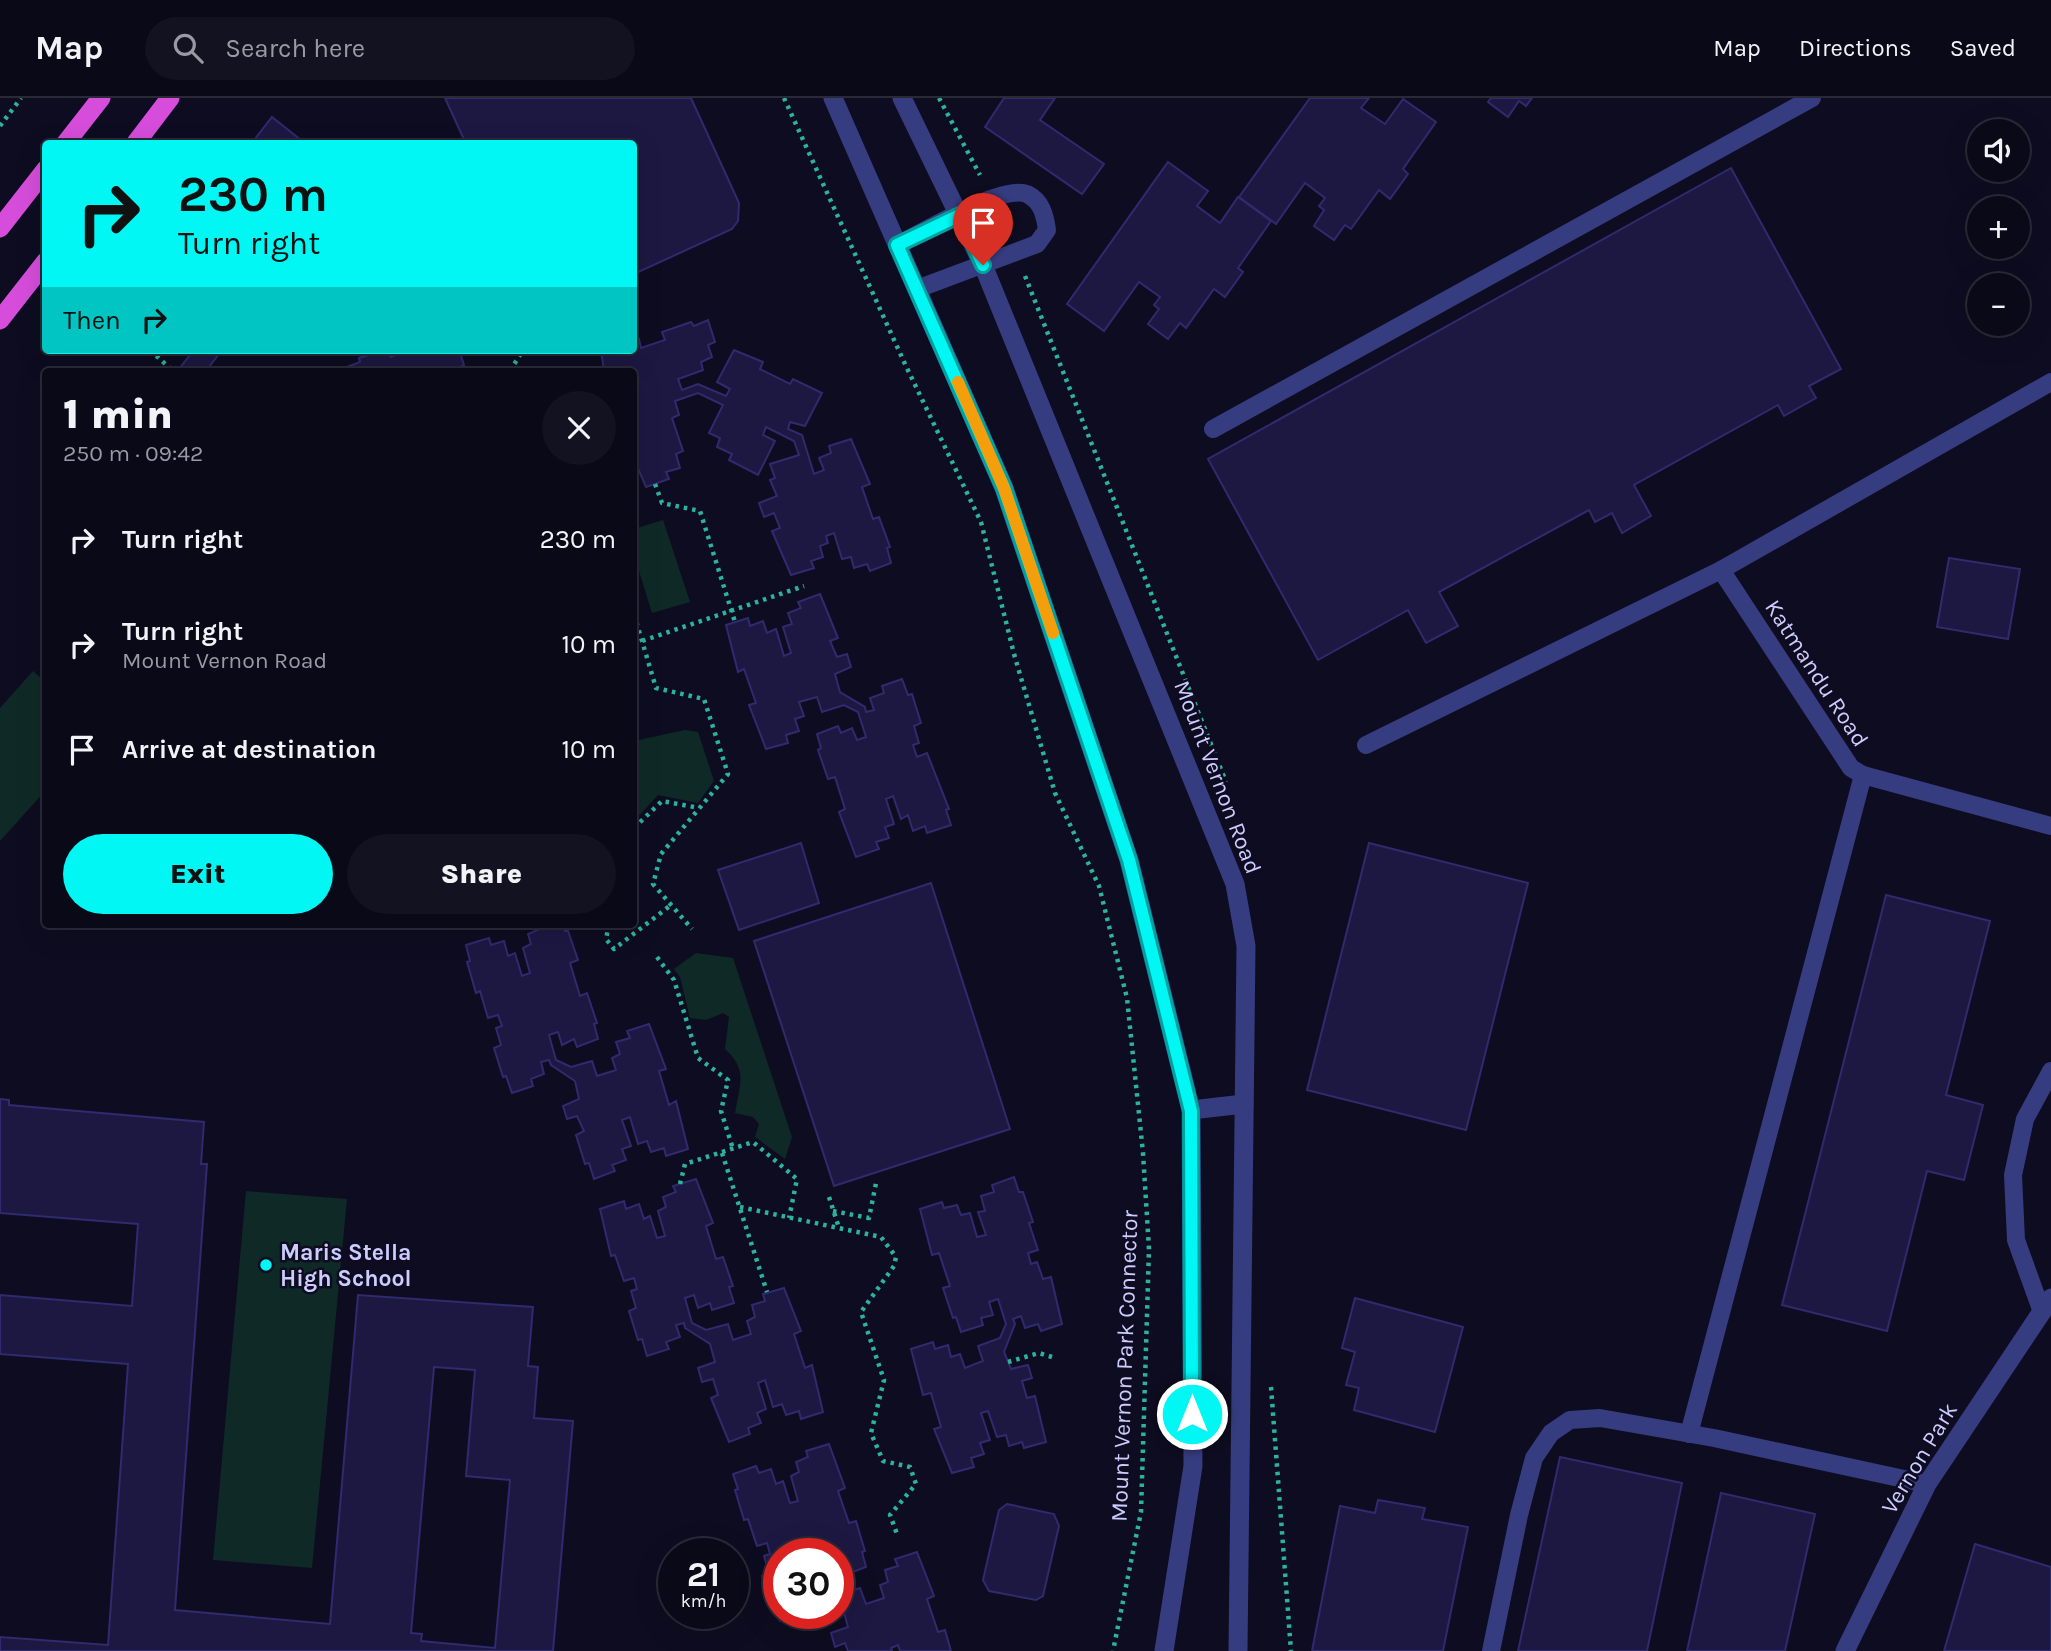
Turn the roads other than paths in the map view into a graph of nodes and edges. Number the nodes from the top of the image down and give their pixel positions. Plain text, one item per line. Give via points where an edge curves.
1 (101, 98) edge
2 (170, 98) edge
3 (833, 98) edge
4 (902, 98) edge
5 (1812, 98) edge
6 (68, 140) edge
7 (138, 140) edge
8 (42, 174) edge
9 (960, 215) junction
10 (0, 228) edge
11 (897, 245) junction
12 (983, 265) junction
13 (42, 266) edge
14 (917, 289) junction
15 (0, 320) edge
16 (2051, 382) edge
17 (1213, 429) dead end
18 (1721, 570) junction
19 (1366, 745) dead end
20 (1863, 775) junction
21 (2051, 826) edge
22 (2051, 1071) edge
23 (1244, 1104) junction
24 (1191, 1111) junction
25 (2047, 1305) edge
26 (1689, 1434) junction
27 (1927, 1484) junction
28 (1164, 1651) edge
29 (1238, 1651) edge
30 (1491, 1651) edge
31 (1845, 1651) edge

1 - 6 highway
2 - 7 highway
3 - 11 street
4 - 9 street, Mount Vernon Road
5 - 17 lane
8 - 10 highway
9 - 11 lane
9 - 12 street, Mount Vernon Road
9 - 12 lane via 1012,193 1026,194 1039,203 1045,215 1047,230 1037,244
11 - 14 street
12 - 14 lane
12 - 23 street, Mount Vernon Road via 1235,884 1246,946
13 - 15 highway
14 - 24 street via 1004,488 1129,860
16 - 18 lane
18 - 19 lane
18 - 20 lane, Katmandu Road via 1843,759
20 - 21 lane, Katmandu Road
20 - 26 lane
22 - 25 lane via 2025,1119 2013,1175 2016,1240
23 - 24 street
23 - 29 street, Mount Vernon Road
24 - 28 street via 1192,1466
25 - 27 street, Vernon Park
26 - 27 lane
26 - 30 lane via 1600,1418 1570,1420 1551,1433 1534,1458
27 - 31 street, Vernon Park

